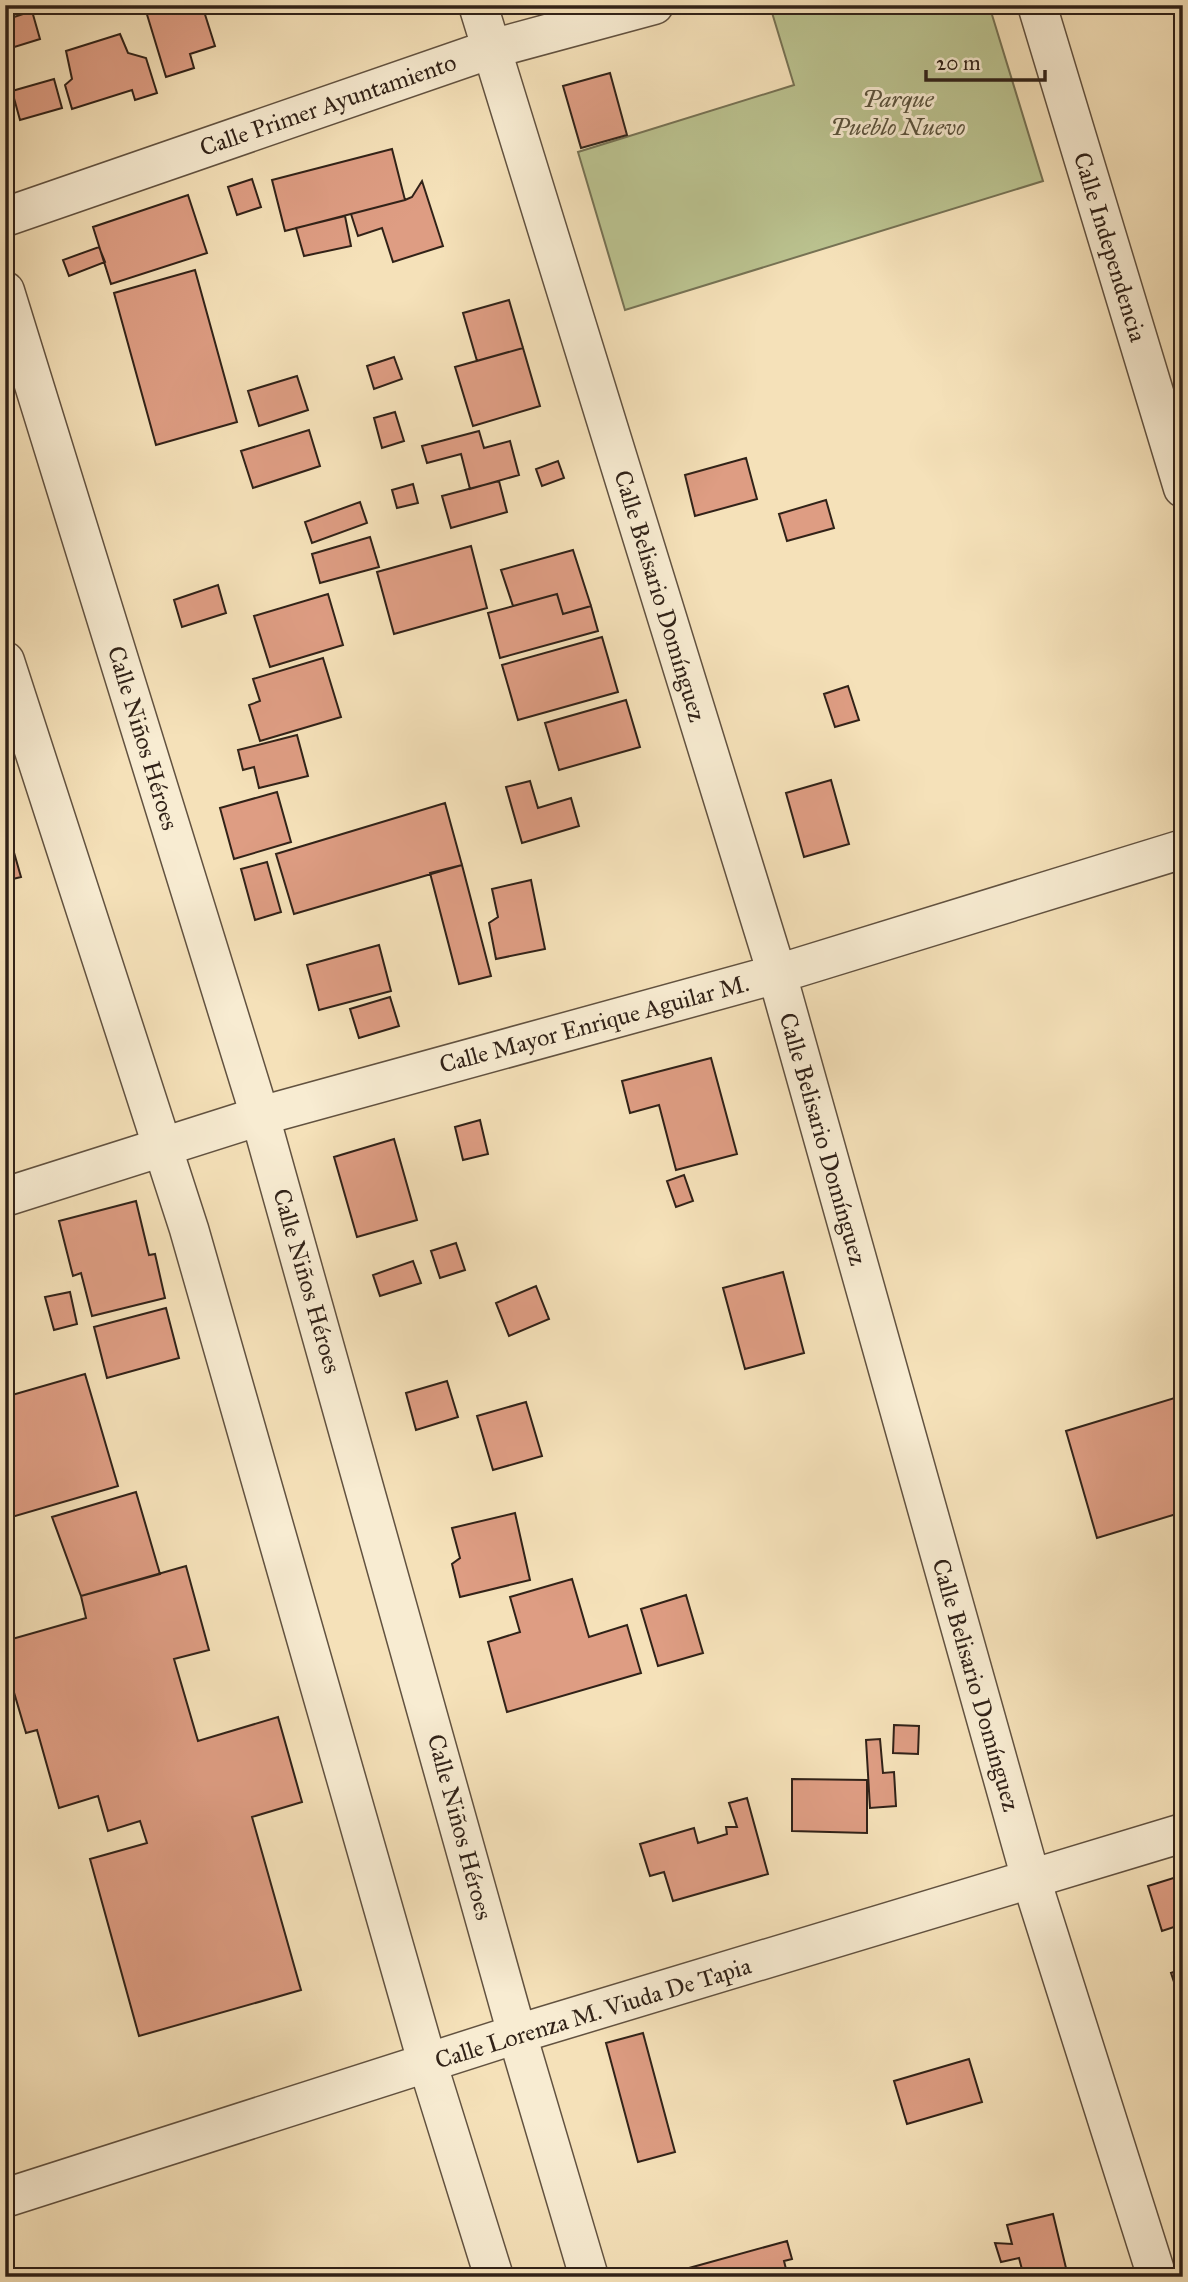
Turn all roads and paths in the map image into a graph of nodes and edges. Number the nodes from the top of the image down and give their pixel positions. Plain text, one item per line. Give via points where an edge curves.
1 (478, 5) edge
2 (654, 5) edge
3 (1037, 5) edge
4 (491, 49) junction
5 (5, 217) edge
6 (5, 290) edge
7 (1183, 488) edge
8 (5, 661) edge
9 (1183, 849) edge
10 (777, 974) junction
11 (260, 1116) junction
12 (163, 1147) junction
13 (5, 1197) edge
14 (1183, 1833) edge
15 (1031, 1880) junction
16 (517, 2034) junction
17 (428, 2065) junction
18 (5, 2198) edge
19 (494, 2277) edge
20 (589, 2277) edge
21 (1157, 2277) edge

1 - 4 street, Calle Belisario Domínguez
2 - 4 street, Calle Primer Ayuntamiento
3 - 7 street, Calle Independencia
4 - 5 street, Calle Primer Ayuntamiento
4 - 10 street, Calle Belisario Domínguez
6 - 11 street, Calle Niños Héroes
8 - 12 street
9 - 10 street, Calle Mayor Enrique Aguilar M.
10 - 11 street, Calle Mayor Enrique Aguilar M.
10 - 15 street, Calle Belisario Domínguez
11 - 12 street, Calle Mayor Enrique Aguilar M.
11 - 16 street, Calle Niños Héroes
12 - 13 street, Calle Mayor Enrique Aguilar M.
12 - 17 street
14 - 15 street, Calle Lorenza M. Viuda De Tapia
15 - 16 street, Calle Lorenza M. Viuda De Tapia
15 - 21 street, Calle Belisario Domínguez
16 - 17 street, Calle Lorenza M. Viuda De Tapia
16 - 20 street, Calle Niños Héroes
17 - 18 street, Calle Lorenza M. Viuda De Tapia
17 - 19 street

